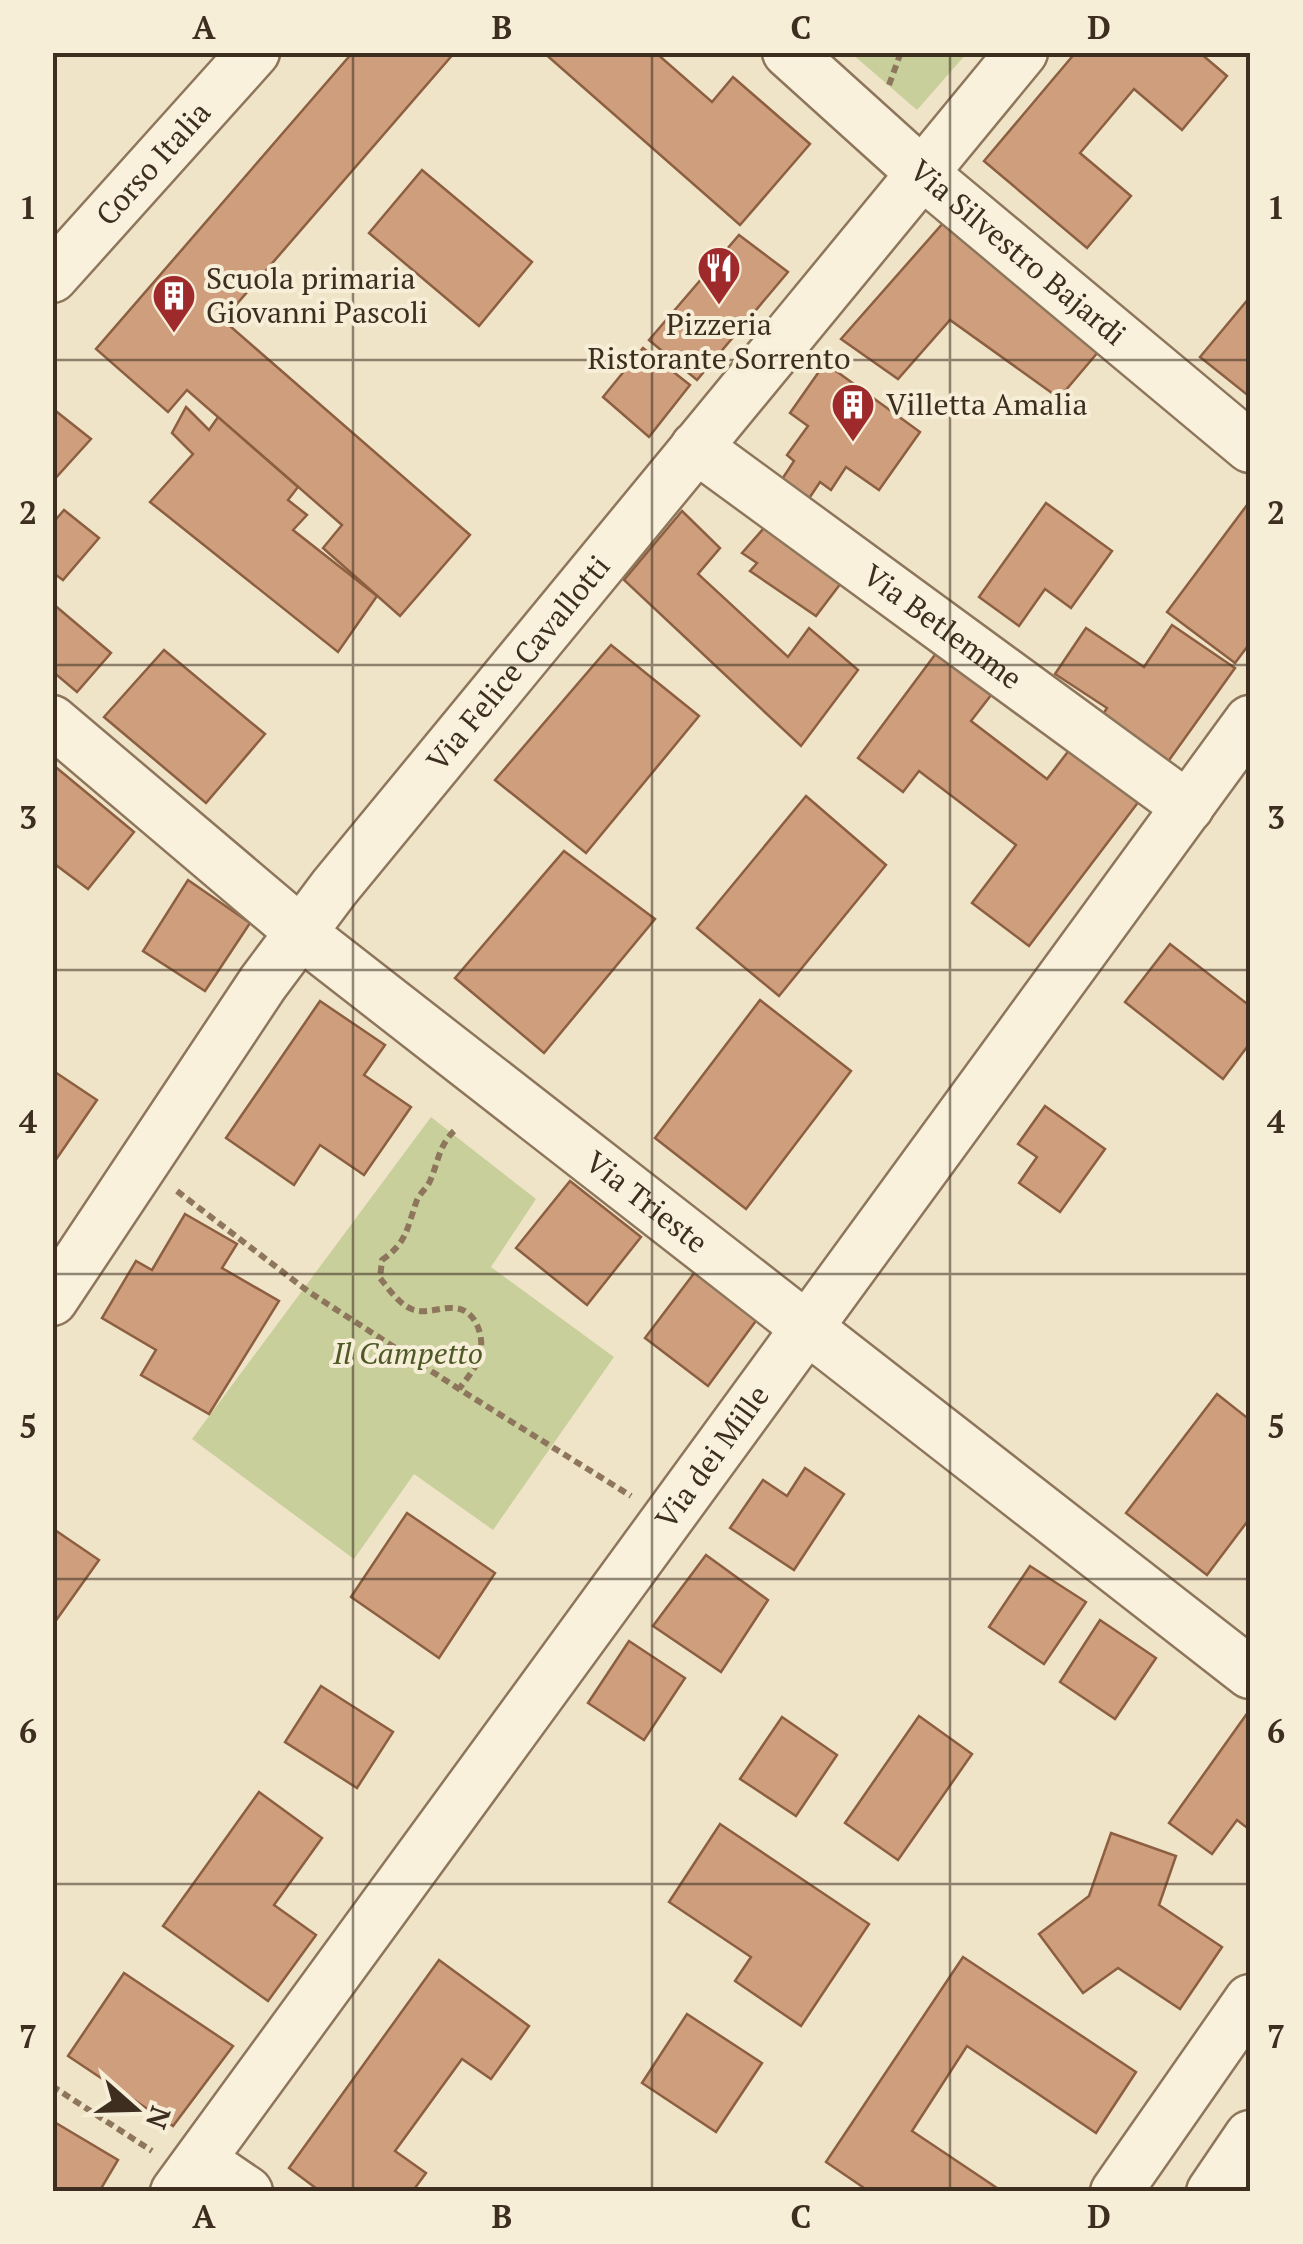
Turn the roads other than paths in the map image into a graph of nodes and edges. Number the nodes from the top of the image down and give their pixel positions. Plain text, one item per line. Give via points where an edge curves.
1 (254, 52) edge
2 (788, 52) edge
3 (1022, 52) edge
4 (923, 174) junction
5 (52, 276) edge
6 (1250, 446) edge
7 (696, 447) junction
8 (1250, 721) edge
9 (52, 722) edge
10 (1188, 807) junction
11 (301, 932) junction
12 (52, 1300) edge
13 (808, 1327) junction
14 (1250, 1673) edge
15 (1250, 2000) edge
16 (1250, 2136) edge
17 (178, 2168) edge
18 (247, 2192) edge
19 (1116, 2192) edge
20 (1212, 2192) edge

1 - 5 street, Corso Italia
2 - 4 street, Via Silvestro Bajardi
3 - 4 street, Via Felice Cavallotti
4 - 6 street, Via Silvestro Bajardi
4 - 7 street, Via Felice Cavallotti
7 - 10 street, Via Betlemme
7 - 11 street, Via Felice Cavallotti
8 - 10 street, Via dei Mille
9 - 11 street, Via Trieste
10 - 13 street, Via dei Mille
11 - 12 street, Via Felice Cavallotti
11 - 13 street, Via Trieste
13 - 14 street, Via Trieste
13 - 17 street, Via dei Mille
15 - 19 street
16 - 20 street
17 - 18 street

